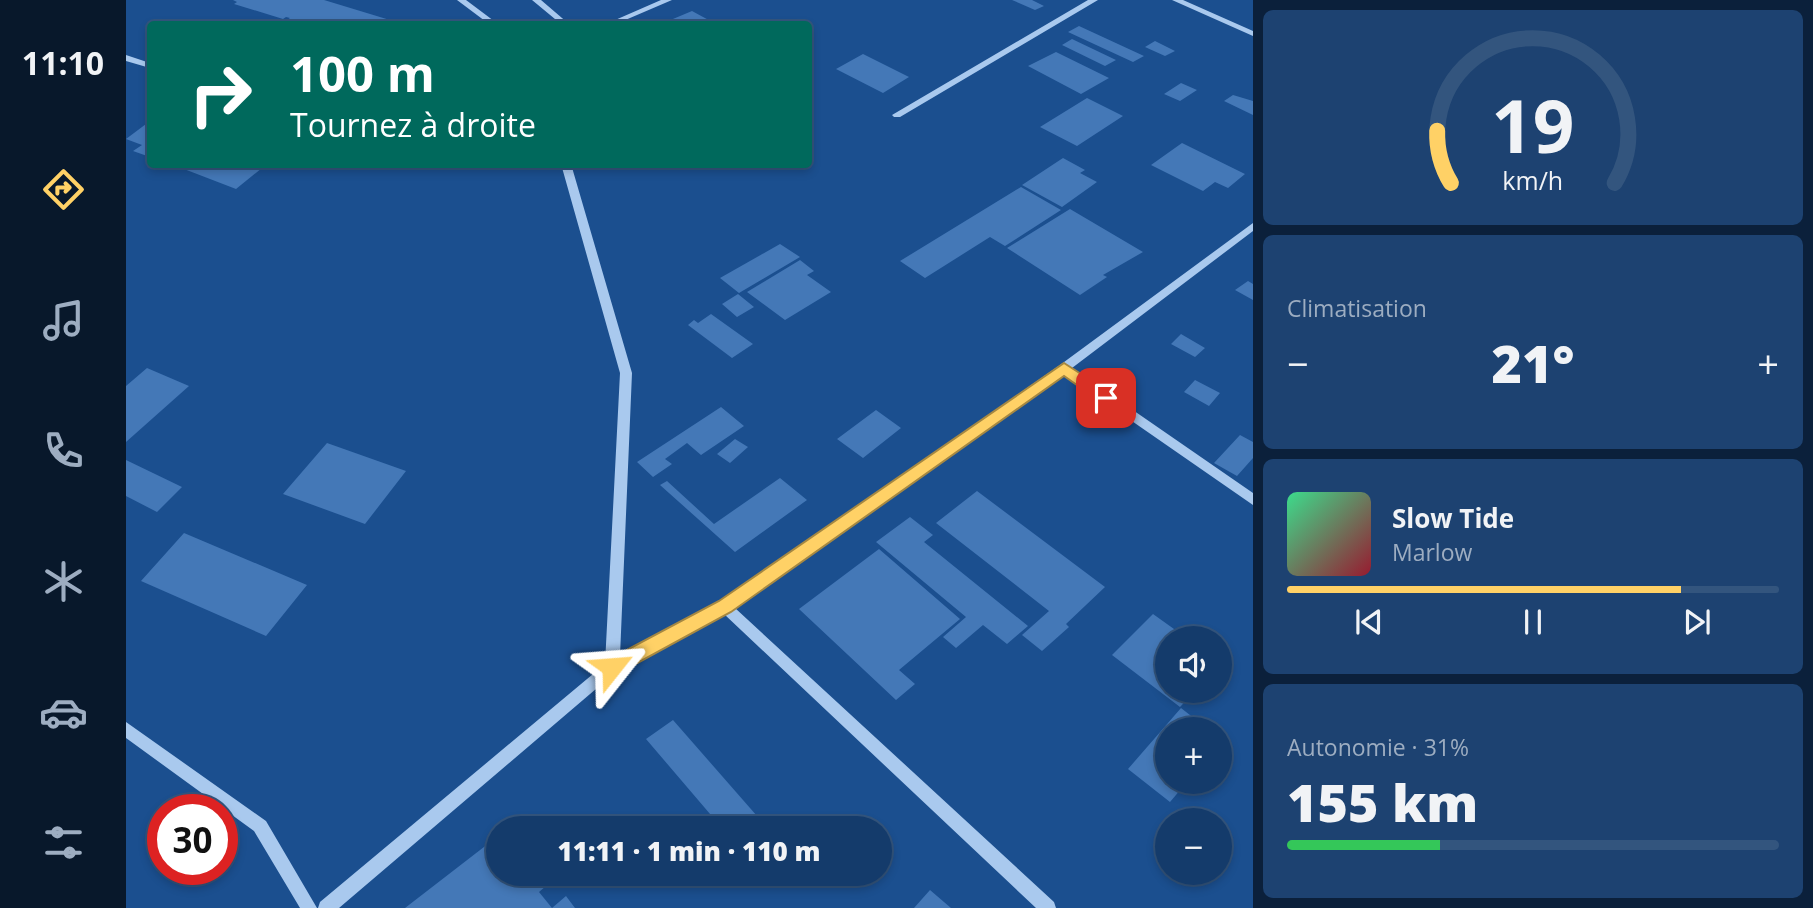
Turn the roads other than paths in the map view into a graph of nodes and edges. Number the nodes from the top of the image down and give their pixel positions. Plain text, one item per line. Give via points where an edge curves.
1 (461, 0) edge
2 (536, 0) edge
3 (668, 0) edge
4 (1094, 0) edge
5 (1176, 0) edge
6 (490, 21) edge
7 (561, 21) edge
8 (617, 21) edge
9 (1253, 34) edge
10 (126, 58) edge
11 (147, 65) edge
12 (897, 114) dead end
13 (567, 168) edge
14 (1253, 226) edge
15 (1064, 368) junction
16 (1253, 500) edge
17 (725, 607) junction
18 (612, 667) junction
19 (126, 729) edge
20 (309, 908) edge
21 (326, 908) edge
22 (1048, 908) edge

1 - 6 street
2 - 7 street
3 - 8 street
4 - 12 street
5 - 9 street
10 - 11 street
13 - 18 street via 626,373
14 - 15 street
15 - 16 street
15 - 17 street
17 - 18 street
17 - 22 street
18 - 21 street
19 - 20 street via 260,825

